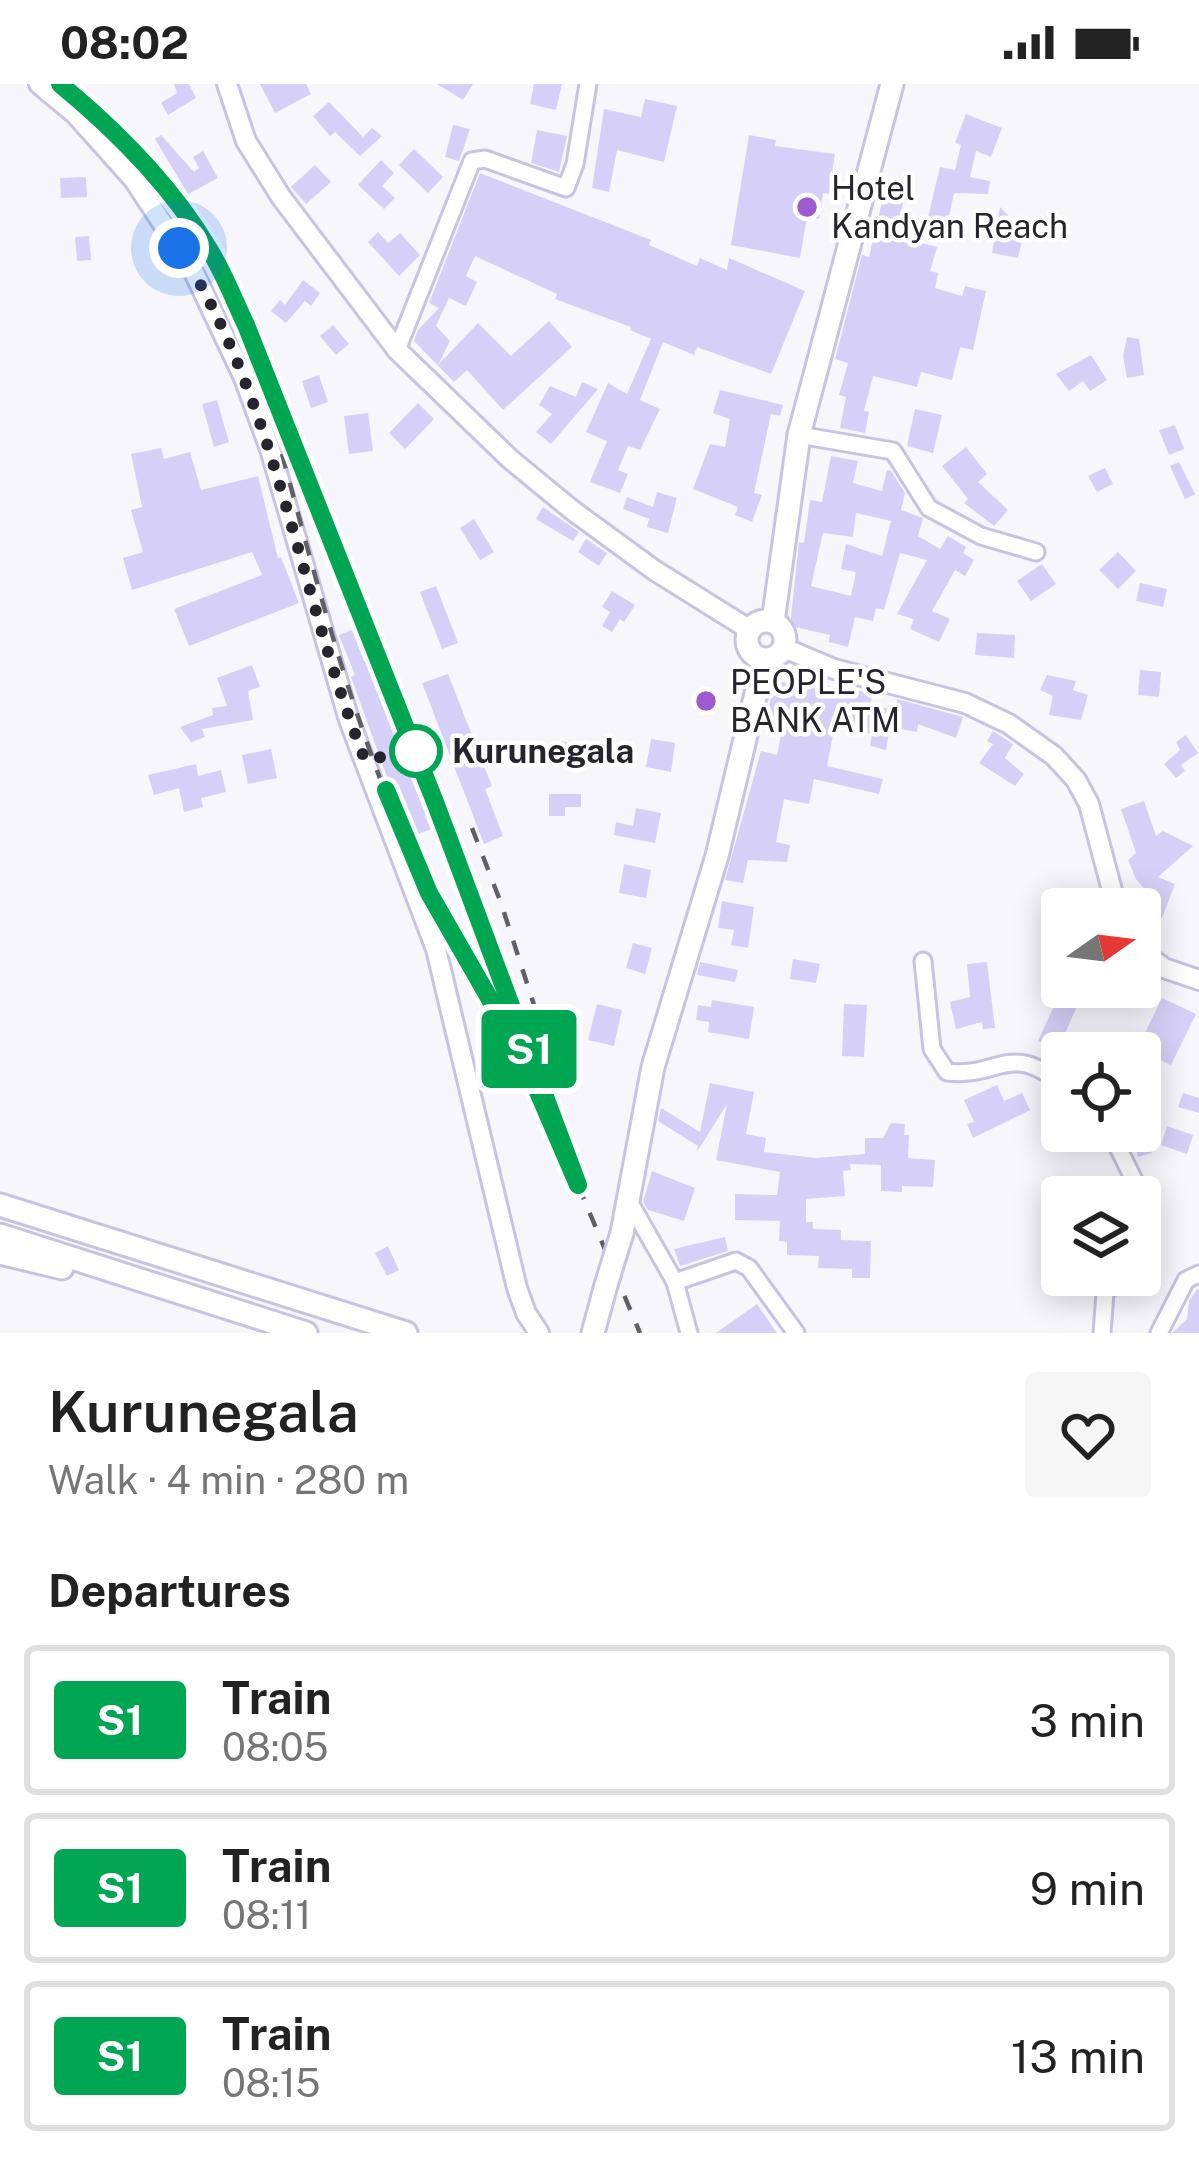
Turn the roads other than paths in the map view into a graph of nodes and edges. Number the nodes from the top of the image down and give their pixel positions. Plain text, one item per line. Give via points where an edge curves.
1 (39, 84) edge
2 (227, 84) edge
3 (588, 84) edge
4 (892, 84) edge
5 (397, 350) junction
6 (799, 435) junction
7 (1036, 552) dead end
8 (773, 622) junction
9 (750, 630) junction
10 (774, 654) junction
11 (1112, 888) edge
12 (923, 961) dead end
13 (1161, 966) edge
14 (1199, 980) edge
15 (1041, 1067) edge
16 (630, 1203) junction
17 (3, 1205) edge
18 (0, 1234) edge
19 (0, 1253) edge
20 (1199, 1274) edge
21 (675, 1282) junction
22 (1106, 1296) edge
23 (214, 1304) junction
24 (306, 1333) edge
25 (406, 1333) edge
26 (539, 1333) edge
27 (593, 1333) edge
28 (688, 1333) edge
29 (796, 1333) edge
30 (1102, 1333) edge
31 (1159, 1333) edge

1 - 26 main road via 134,180 192,268 244,379 349,720 429,926 518,1288
2 - 5 main road via 246,141 281,197
3 - 5 street via 566,188 472,161
4 - 6 highway
5 - 9 main road via 572,510
6 - 7 street via 893,452 929,508 981,536
6 - 8 highway
8 - 9 highway
8 - 10 highway via 784,634
9 - 10 highway via 748,648
10 - 11 main road via 965,703 1009,724 1076,780
10 - 16 highway via 653,1067
12 - 15 street via 932,1049 947,1072 1018,1060
13 - 14 main road
16 - 21 street
16 - 27 highway, bridge
17 - 25 highway
18 - 23 highway
19 - 23 highway
20 - 31 street via 1186,1280
21 - 28 street
21 - 29 street via 736,1261
22 - 30 street
23 - 24 highway

